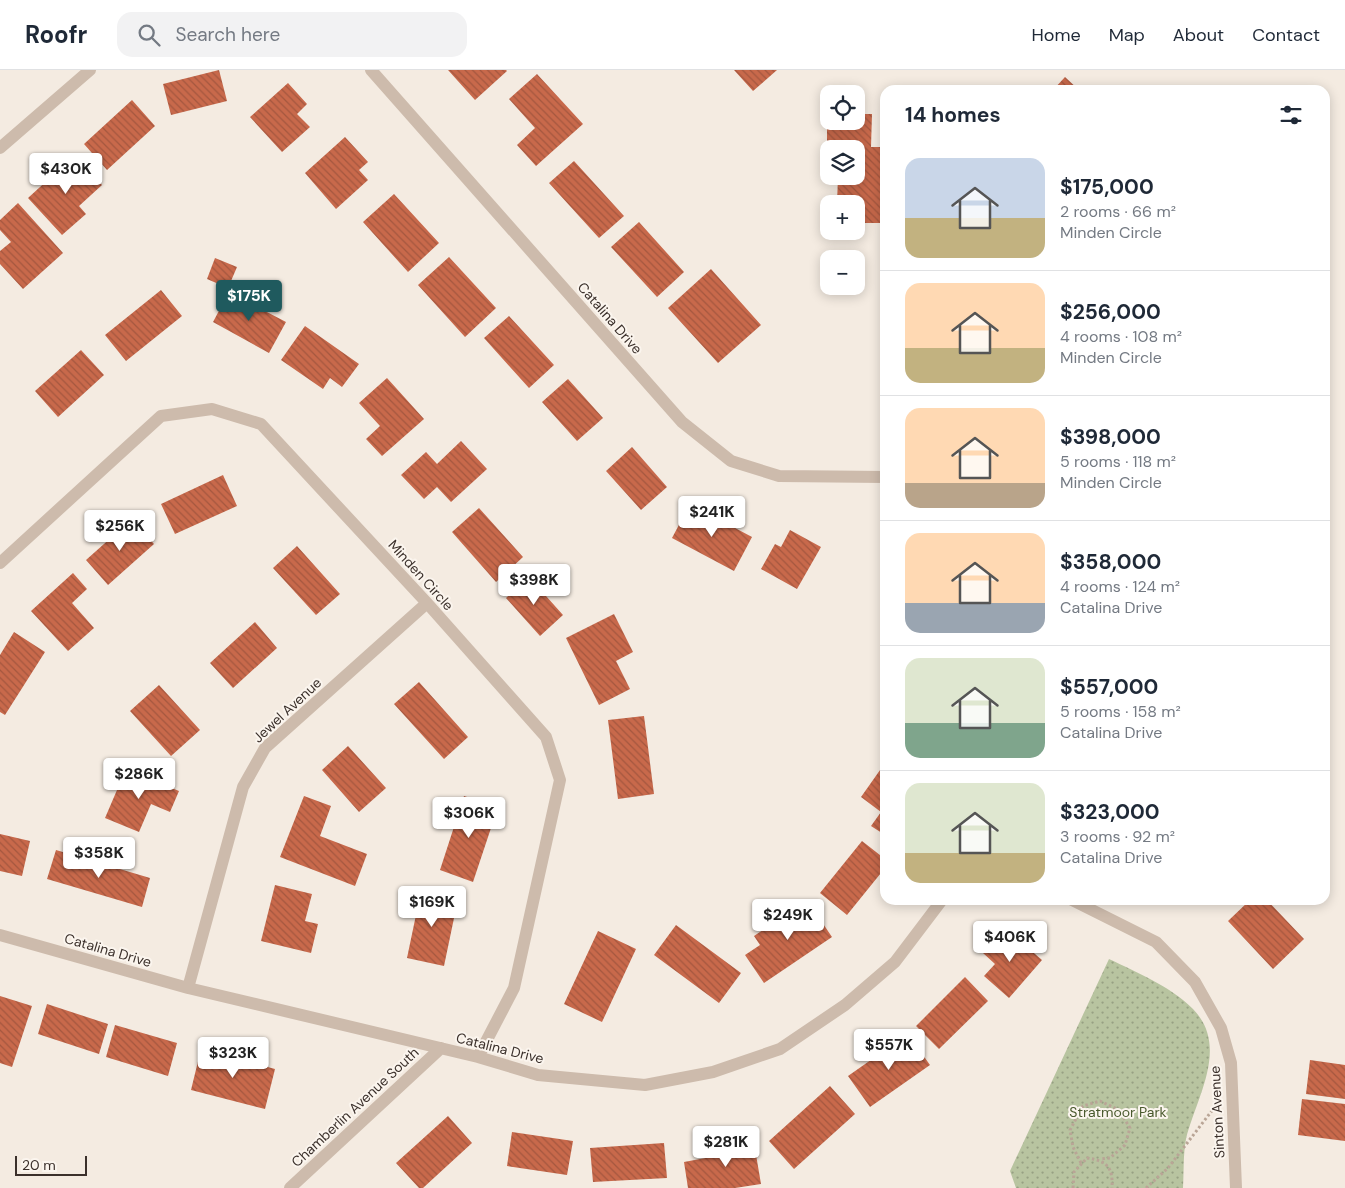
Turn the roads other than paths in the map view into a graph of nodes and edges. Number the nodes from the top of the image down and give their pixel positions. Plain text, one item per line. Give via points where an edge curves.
1 (90, 70) edge
2 (371, 70) edge
3 (0, 148) edge
4 (880, 477) edge
5 (0, 563) edge
6 (427, 603) junction
7 (938, 905) edge
8 (1082, 905) edge
9 (0, 935) edge
10 (188, 988) junction
11 (441, 1048) junction
12 (478, 1057) junction
13 (290, 1188) edge
14 (1236, 1188) edge

1 - 3 street
2 - 4 street, Catalina Drive via 682,422 731,461 779,476
5 - 6 street, Minden Circle via 161,416 212,409 261,424
6 - 10 street, Jewel Avenue via 265,748 243,787
6 - 12 street, Minden Circle via 546,737 560,780 514,988
7 - 12 street, Catalina Drive via 895,962 845,1005 780,1049 713,1072 646,1085 538,1075
8 - 14 street, Sinton Avenue via 1156,942 1195,982 1220,1028 1230,1063
9 - 10 street, Catalina Drive
10 - 11 street, Catalina Drive
11 - 12 street, Catalina Drive
11 - 13 street, Chamberlin Avenue South

